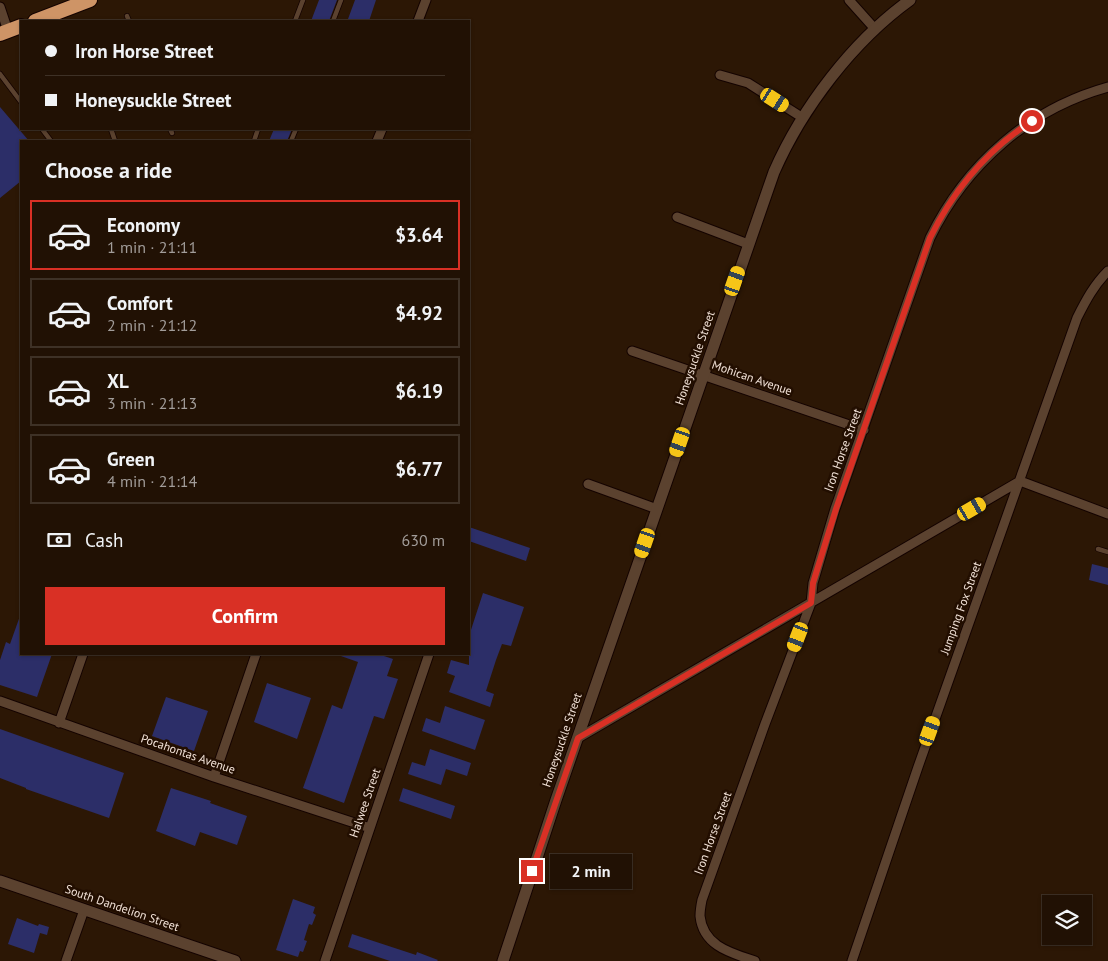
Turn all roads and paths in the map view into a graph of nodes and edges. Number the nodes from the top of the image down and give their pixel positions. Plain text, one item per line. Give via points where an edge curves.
1 (90, 0) edge
2 (303, 0) edge
3 (340, 0) edge
4 (426, 0) edge
5 (849, 0) edge
6 (910, 0) edge
7 (0, 6) edge
8 (38, 20) edge
9 (296, 20) edge
10 (333, 20) edge
11 (418, 20) edge
12 (20, 26) edge
13 (875, 29) junction
14 (4, 33) edge
15 (0, 74) edge
16 (720, 75) dead end
17 (1108, 87) edge
18 (20, 101) edge
19 (803, 118) junction
20 (677, 217) dead end
21 (748, 244) junction
22 (1108, 271) edge
23 (632, 351) dead end
24 (704, 375) junction
25 (864, 430) junction
26 (1020, 481) junction
27 (588, 484) dead end
28 (657, 509) junction
29 (1108, 514) edge
30 (1098, 549) dead end
31 (1108, 552) edge
32 (811, 603) junction
33 (83, 655) edge
34 (256, 655) edge
35 (429, 655) edge
36 (0, 701) edge
37 (59, 723) junction
38 (578, 738) junction
39 (214, 776) junction
40 (370, 828) junction
41 (0, 881) edge
42 (84, 910) junction
43 (216, 958) edge
44 (66, 961) edge
45 (235, 961) edge
46 (325, 961) edge
47 (503, 961) edge
48 (755, 961) edge
49 (852, 961) edge

1 - 8 highway
2 - 9 lane
3 - 10 lane
4 - 11 street
5 - 13 street
6 - 13 street, Honeysuckle Street
7 - 14 street
12 - 14 highway
13 - 19 street, Honeysuckle Street via 832,76
15 - 18 lane
16 - 19 street via 748,83
17 - 25 street, Iron Horse Street via 1055,107 1020,129 988,155 961,186 930,238
19 - 21 street, Honeysuckle Street via 774,172
20 - 21 street
21 - 24 street, Honeysuckle Street
22 - 26 street, Jumping Fox Street via 1089,294 1077,318
23 - 24 street, Mohican Avenue
24 - 25 street, Mohican Avenue
24 - 28 street, Honeysuckle Street
25 - 32 street, Iron Horse Street via 823,548
26 - 29 street
26 - 32 street
26 - 49 street, Jumping Fox Street
27 - 28 street
28 - 38 street, Honeysuckle Street
30 - 31 lane
32 - 38 street
32 - 48 street, Iron Horse Street via 702,900 700,916 707,938 715,945
33 - 37 street
34 - 39 street
35 - 40 street, Halwee Street
36 - 37 street, Pocahontas Avenue
37 - 39 street, Pocahontas Avenue
38 - 47 street, Honeysuckle Street
39 - 40 street, Pocahontas Avenue
40 - 46 street, Halwee Street
41 - 42 street, South Dandelion Street
42 - 43 street, South Dandelion Street
42 - 44 street
43 - 45 street, South Dandelion Street

